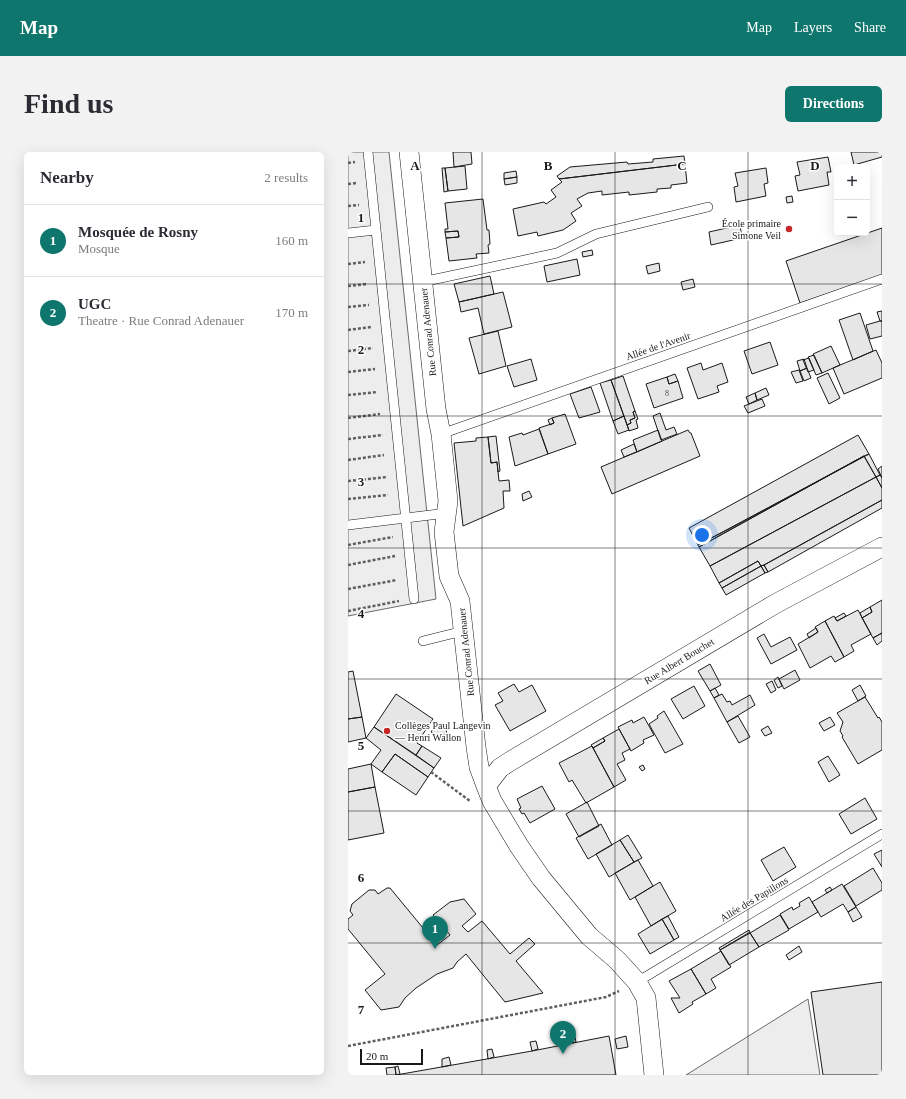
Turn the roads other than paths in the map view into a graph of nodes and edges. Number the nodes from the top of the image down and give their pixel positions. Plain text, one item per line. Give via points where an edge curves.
1 (368, 152) edge
2 (409, 152) edge
3 (708, 207) dead end
4 (376, 230) junction
5 (348, 233) edge
6 (882, 279) edge
7 (422, 282) junction
8 (441, 434) junction
9 (447, 513) junction
10 (405, 518) junction
11 (348, 525) edge
12 (882, 548) edge
13 (414, 599) road end
14 (463, 631) junction
15 (423, 641) dead end
16 (489, 794) junction
17 (882, 834) edge
18 (637, 982) junction
19 (654, 1075) edge

1 - 4 lane
2 - 7 street, Rue Conrad Adenauer
3 - 7 lane via 596,234 557,253
4 - 5 lane
4 - 10 lane
6 - 8 lane, Allée de l'Avenir
7 - 8 street, Rue Conrad Adenauer
8 - 9 street, Rue Conrad Adenauer
9 - 10 lane
9 - 14 street, Rue Conrad Adenauer via 444,532 449,576 460,601
10 - 11 lane
10 - 13 lane
12 - 16 street, Rue Albert Bouchet via 774,604 509,762 500,768
14 - 15 lane
14 - 16 street, Rue Conrad Adenauer via 479,767
16 - 18 street, Rue Conrad Adenauer via 519,846 542,878 589,936 617,960
17 - 18 lane, Allée des Papillons
18 - 19 street, Rue Conrad Adenauer via 646,998

